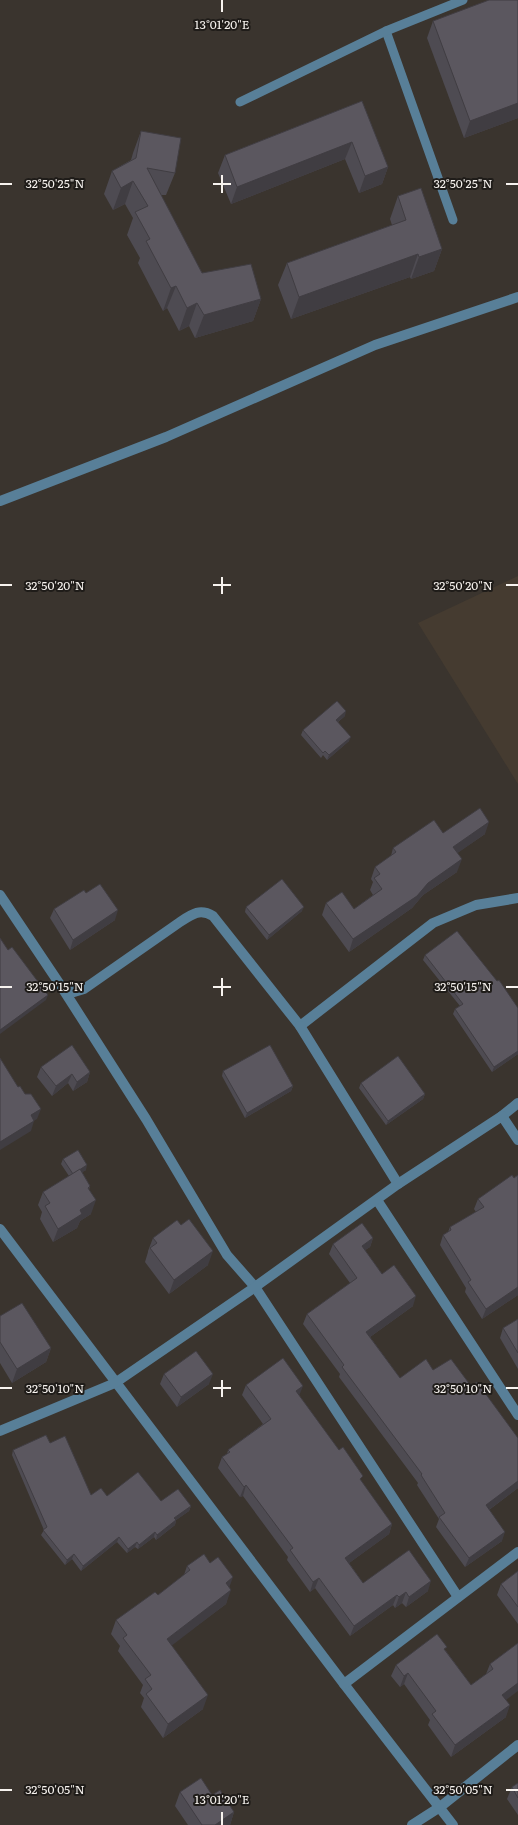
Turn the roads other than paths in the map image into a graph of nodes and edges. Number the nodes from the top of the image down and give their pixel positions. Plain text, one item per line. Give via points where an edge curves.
1 (463, 0) edge
2 (386, 31) junction
3 (240, 102) dead end
4 (453, 220) dead end
5 (518, 298) edge
6 (0, 501) edge
7 (0, 895) edge
8 (518, 898) edge
9 (60, 986) junction
10 (300, 1026) junction
11 (518, 1103) edge
12 (502, 1116) junction
13 (518, 1140) edge
14 (398, 1184) junction
15 (377, 1200) junction
16 (0, 1229) edge
17 (5, 1244) edge
18 (255, 1287) junction
19 (115, 1383) junction
20 (518, 1415) edge
21 (0, 1431) edge
22 (518, 1552) edge
23 (458, 1597) junction
24 (344, 1684) junction
25 (518, 1745) edge
26 (440, 1807) junction
27 (412, 1825) edge
28 (453, 1825) edge

1 - 2 lane
2 - 3 lane
2 - 4 lane
5 - 6 street via 375,345 166,437
7 - 9 street
8 - 10 street via 476,905 433,923
9 - 10 street via 74,992 84,989 180,922 196,912 205,911 213,916
9 - 18 street via 146,1119 227,1256
10 - 14 street
11 - 12 street
12 - 13 street
12 - 14 street
14 - 15 street
15 - 18 street
15 - 20 street
16 - 17 street
17 - 19 street
18 - 19 street
18 - 23 street
19 - 21 street
19 - 24 street
22 - 23 street
23 - 24 street
24 - 26 street
25 - 26 street
26 - 27 street
26 - 28 street

